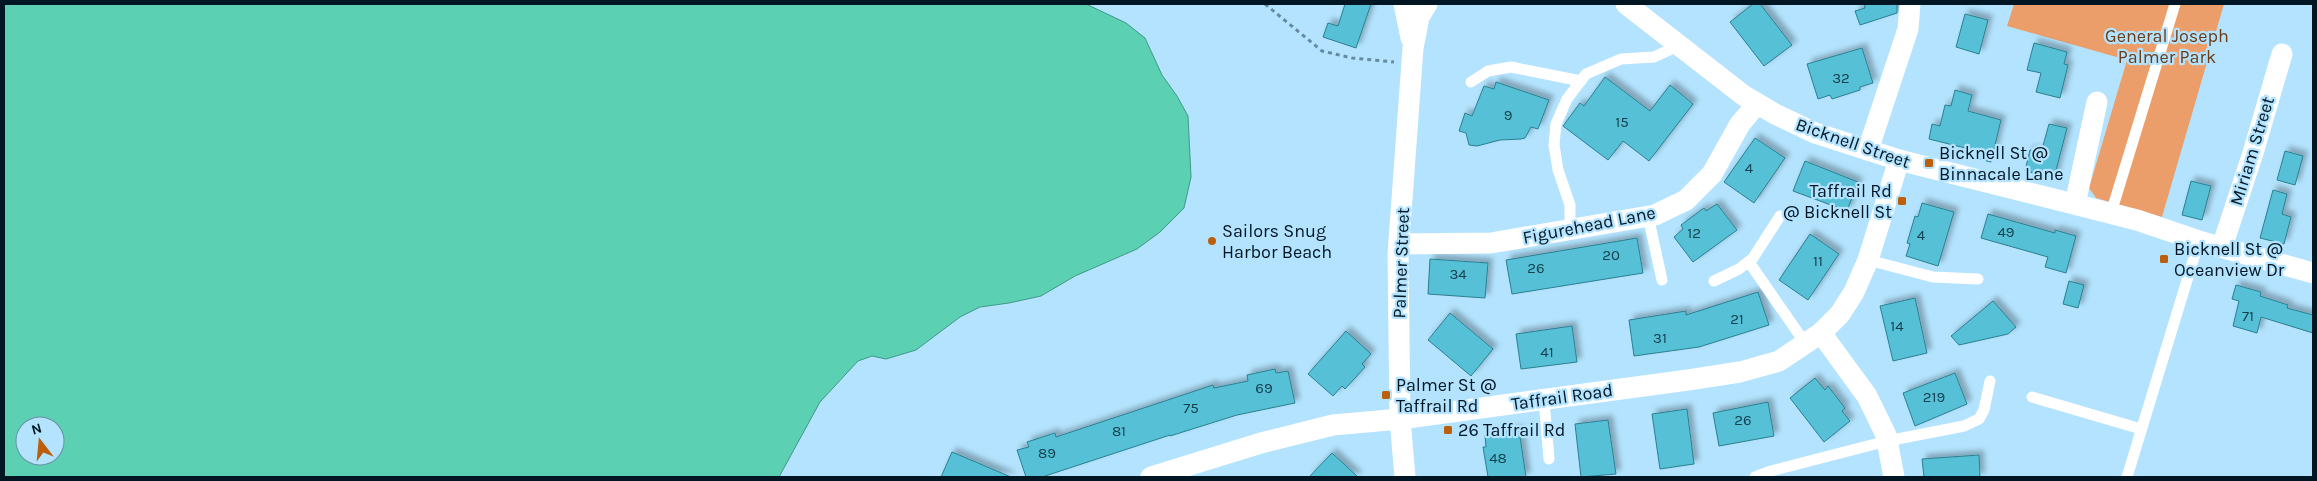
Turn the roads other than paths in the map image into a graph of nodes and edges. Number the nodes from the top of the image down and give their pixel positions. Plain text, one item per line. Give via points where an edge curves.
1 (1404, 4) edge
2 (1427, 4) edge
3 (1626, 4) edge
4 (1910, 4) edge
5 (2175, 4) edge
6 (1680, 45) junction
7 (2282, 54) dead end
8 (1413, 56) junction
9 (1581, 81) junction
10 (1471, 82) dead end
11 (2097, 102) dead end
12 (1758, 104) junction
13 (1868, 150) junction
14 (1899, 160) junction
15 (2075, 204) junction
16 (2111, 213) junction
17 (1648, 216) junction
18 (1780, 216) dead end
19 (1570, 230) junction
20 (2199, 241) junction
21 (1400, 244) junction
22 (2222, 247) junction
23 (1868, 260) junction
24 (1749, 262) junction
25 (2313, 273) edge
26 (1978, 279) dead end
27 (1662, 280) dead end
28 (1714, 281) dead end
29 (1813, 338) junction
30 (1990, 382) dead end
31 (2032, 397) dead end
32 (1544, 400) junction
33 (1400, 419) junction
34 (2141, 429) junction
35 (1887, 441) junction
36 (1549, 459) dead end
37 (1151, 477) edge
38 (1405, 477) edge
39 (1755, 477) edge
40 (1894, 477) edge
41 (2127, 477) edge

1 - 8 street, Palmer Street
2 - 8 street, Palmer Street via 1419,17
3 - 6 street, Bicknell Street
4 - 13 street via 1908,29
5 - 16 lane
6 - 9 lane via 1654,56 1621,59 1586,74
6 - 12 street, Bicknell Street
7 - 22 street, Miriam Street
8 - 21 street, Palmer Street
9 - 10 lane via 1511,67 1488,71
9 - 19 lane via 1567,99 1556,124 1554,145 1570,206
11 - 15 street
12 - 13 street, Bicknell Street via 1815,133
12 - 17 street, Figurehead Lane via 1740,124 1712,174 1686,200
13 - 14 street, Bicknell Street
14 - 15 street, Bicknell Street
14 - 23 street, Taffrail Road
15 - 16 street, Bicknell Street
16 - 20 street, Bicknell Street
17 - 19 street, Figurehead Lane
17 - 27 lane
18 - 24 lane
19 - 21 street, Figurehead Lane via 1491,243
20 - 22 street, Bicknell Street
20 - 34 lane
21 - 33 street, Palmer Street
22 - 25 street, Bicknell Street
23 - 26 lane via 1933,277
23 - 29 street, Taffrail Road via 1840,314
24 - 28 lane
24 - 29 lane
29 - 32 street, Taffrail Road via 1779,361 1740,372
29 - 35 street via 1867,396
30 - 35 lane via 1979,419 1964,426
31 - 34 lane
32 - 33 street, Taffrail Road
32 - 36 lane
33 - 37 street, Taffrail Road via 1334,425 1252,445
33 - 38 street, Palmer Street
34 - 41 lane
35 - 39 lane
35 - 40 street

